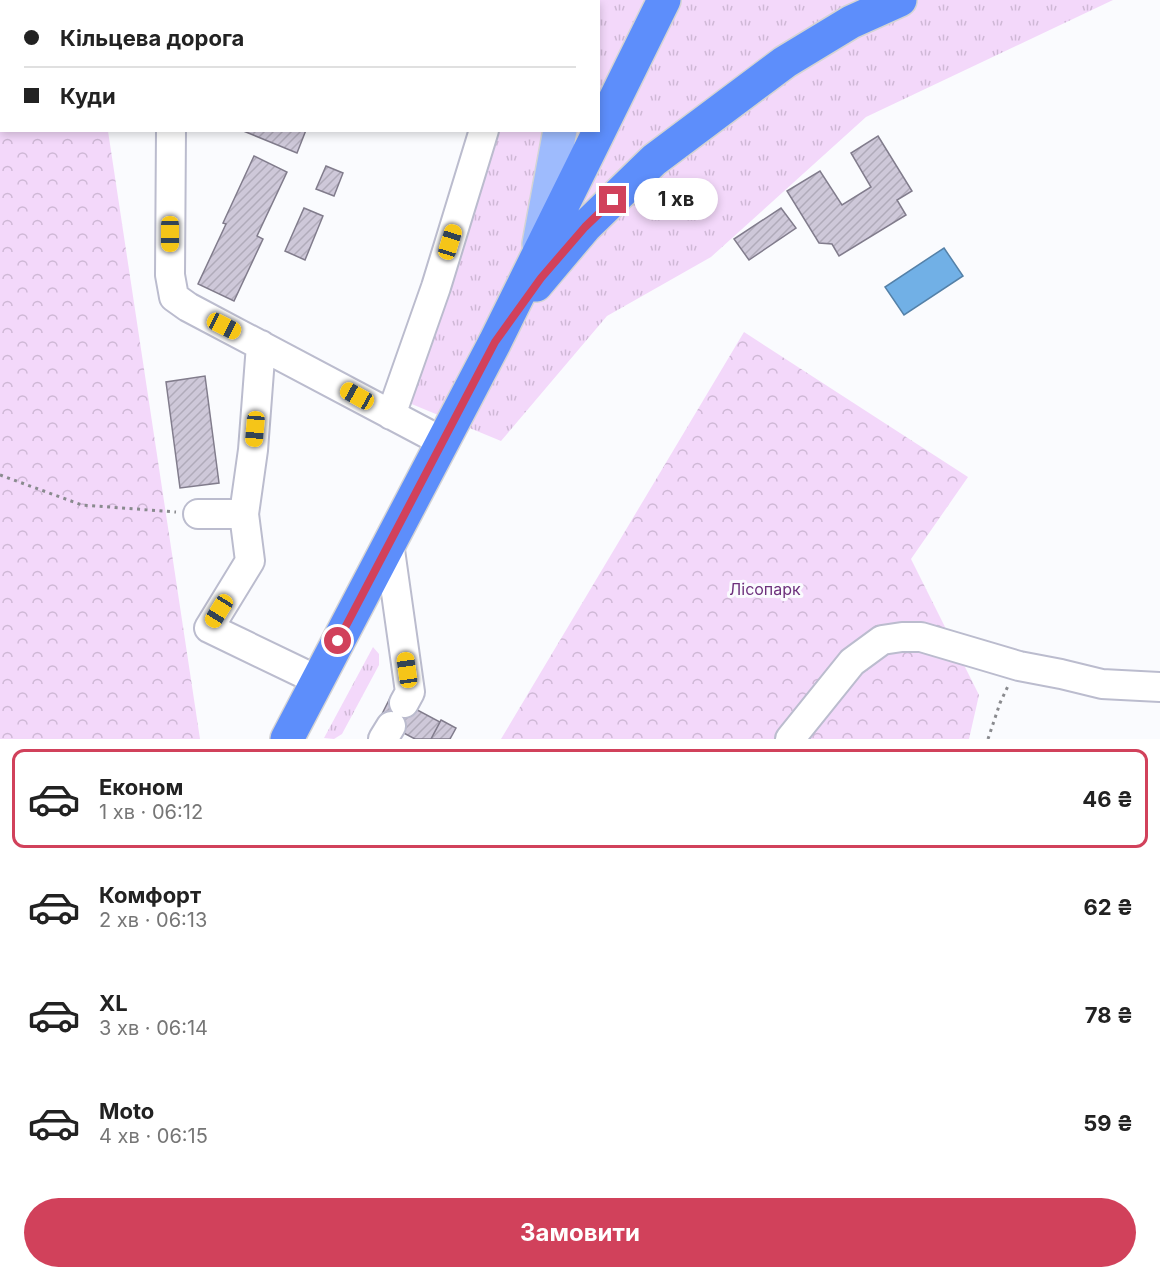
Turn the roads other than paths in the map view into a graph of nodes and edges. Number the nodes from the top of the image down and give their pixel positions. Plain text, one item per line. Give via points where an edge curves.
1 (664, 0) edge
2 (900, 0) edge
3 (600, 128) edge
4 (171, 132) edge
5 (483, 132) edge
6 (560, 132) edge
7 (598, 132) edge
8 (537, 254) junction
9 (495, 342) junction
10 (261, 345) junction
11 (391, 415) junction
12 (443, 442) junction
13 (198, 514) road end
14 (244, 514) junction
15 (389, 543) junction
16 (317, 680) junction
17 (1160, 687) edge
18 (393, 723) edge
19 (287, 739) edge
20 (790, 739) edge

1 - 3 highway
2 - 9 highway via 851,22 785,62 654,160 578,235
4 - 10 lane via 170,275 174,297
5 - 11 lane via 436,287
6 - 8 main road
7 - 8 highway
8 - 9 highway
9 - 12 highway
10 - 11 lane
10 - 14 lane
11 - 12 lane
12 - 15 highway
13 - 14 lane
14 - 16 lane via 250,561 209,628
15 - 16 highway
15 - 18 lane via 410,692
16 - 19 highway
17 - 20 lane via 1102,684 1018,666 921,637 902,637 882,640 852,662

